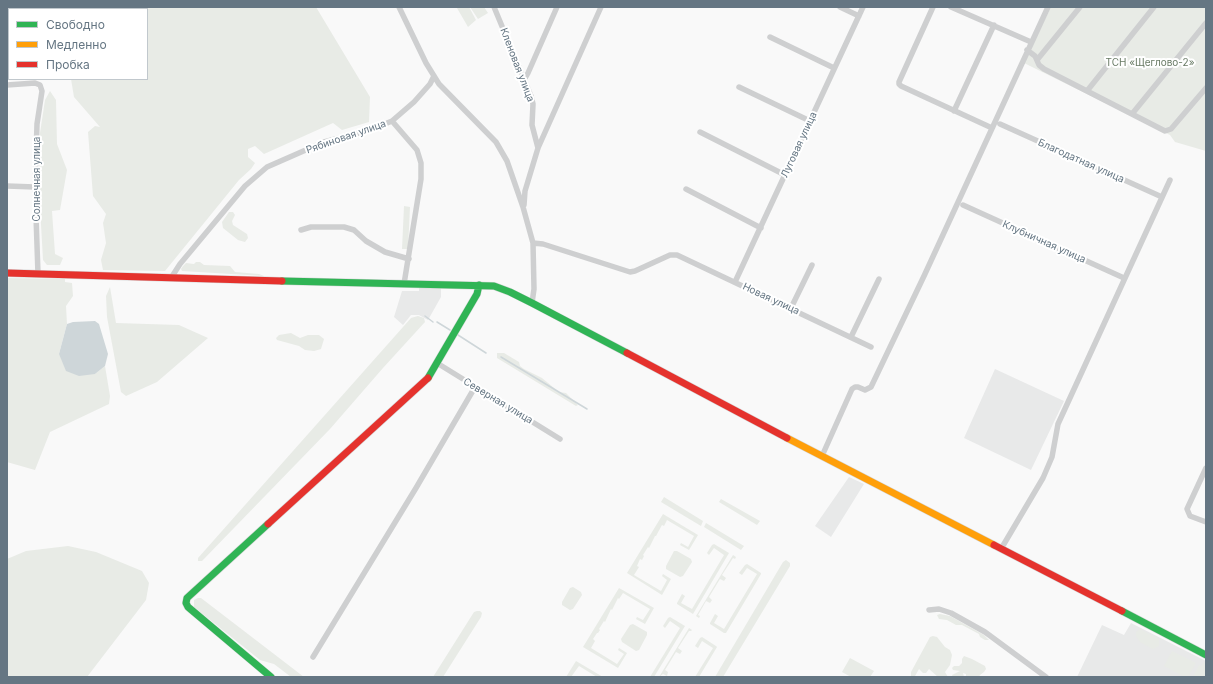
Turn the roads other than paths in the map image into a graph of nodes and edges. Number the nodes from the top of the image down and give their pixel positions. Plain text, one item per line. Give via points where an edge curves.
1 (399, 7) edge
2 (494, 7) edge
3 (557, 7) edge
4 (601, 7) edge
5 (840, 7) edge
6 (863, 7) edge
7 (933, 7) edge
8 (951, 7) edge
9 (1048, 7) edge
10 (1080, 7) edge
11 (1154, 7) edge
12 (859, 16) junction
13 (1206, 22) edge
14 (994, 25) junction
15 (770, 37) dead end
16 (1031, 42) junction
17 (1027, 50) junction
18 (1037, 60) junction
19 (834, 68) junction
20 (434, 76) junction
21 (524, 80) junction
22 (7, 85) edge
23 (739, 88) dead end
24 (1206, 88) edge
25 (1087, 91) junction
26 (954, 111) junction
27 (1132, 114) junction
28 (392, 121) junction
29 (810, 121) junction
30 (1000, 124) dead end
31 (992, 128) junction
32 (700, 132) dead end
33 (538, 148) junction
34 (785, 175) junction
35 (1170, 180) dead end
36 (7, 186) edge
37 (35, 187) junction
38 (686, 189) dead end
39 (1162, 197) junction
40 (963, 205) dead end
41 (523, 207) junction
42 (761, 228) junction
43 (301, 230) dead end
44 (533, 243) junction
45 (409, 259) junction
46 (812, 265) dead end
47 (7, 273) edge
48 (38, 274) junction
49 (171, 278) junction
50 (1124, 278) junction
51 (879, 279) dead end
52 (735, 282) junction
53 (404, 284) junction
54 (479, 285) junction
55 (532, 303) junction
56 (791, 308) junction
57 (851, 337) junction
58 (871, 347) dead end
59 (437, 363) junction
60 (475, 387) junction
61 (560, 438) dead end
62 (822, 456) junction
63 (1206, 468) edge
64 (1206, 522) edge
65 (1001, 549) junction
66 (929, 610) dead end
67 (1206, 655) edge
68 (313, 657) dead end
69 (271, 677) edge
70 (1046, 677) edge

1 - 20 street
2 - 21 street, Кленовая улица
3 - 21 street
4 - 33 street
5 - 12 street
6 - 12 street, Луговая улица
7 - 26 street via 899,84
8 - 14 street
9 - 16 street
10 - 18 street
11 - 25 street
12 - 19 street, Луговая улица
13 - 27 street
14 - 16 street
14 - 26 street
15 - 19 street
16 - 17 street
17 - 18 street
17 - 31 street
18 - 25 street via 1044,69
19 - 29 street, Луговая улица
20 - 28 street, Рябиновая улица via 414,102
20 - 41 street via 496,142 507,161
21 - 33 street, Кленовая улица via 531,96 532,125
22 - 37 street, Солнечная улица via 35,83 40,85 42,91 37,124
23 - 29 street
24 - 27 street via 1170,129 1165,131
25 - 27 street
26 - 31 street
28 - 45 street via 416,150 421,163
28 - 49 street, Рябиновая улица via 370,130 324,142 267,167 245,186
29 - 34 street, Луговая улица
30 - 39 street, Благодатная улица
31 - 62 street via 871,387 866,390 858,387 852,389
32 - 34 street
33 - 41 street via 525,191
34 - 42 street, Луговая улица
35 - 39 street
36 - 37 street
37 - 48 street, Солнечная улица
38 - 42 street
39 - 50 street
40 - 50 street, Клубничная улица
41 - 44 street
42 - 52 street, Луговая улица
43 - 45 street via 311,227 354,230 366,241 385,252
44 - 52 street, Новая улица via 630,272 636,272 670,255 677,255
44 - 55 street
45 - 53 street
46 - 56 street
47 - 48 main road
48 - 49 main road
49 - 53 main road
50 - 65 street via 1058,424 1052,457 1043,478
51 - 57 street
52 - 56 street, Новая улица
53 - 54 main road
54 - 55 main road via 494,286
54 - 59 main road via 477,294
55 - 62 main road
56 - 57 street, Новая улица
57 - 58 street, Новая улица
59 - 60 street, Северная улица
59 - 69 main road via 429,377 188,598 188,607
60 - 61 street, Северная улица
60 - 68 street
62 - 65 main road
63 - 64 street via 1188,509 1190,516
65 - 67 main road
66 - 70 street via 939,609 951,613 985,632

